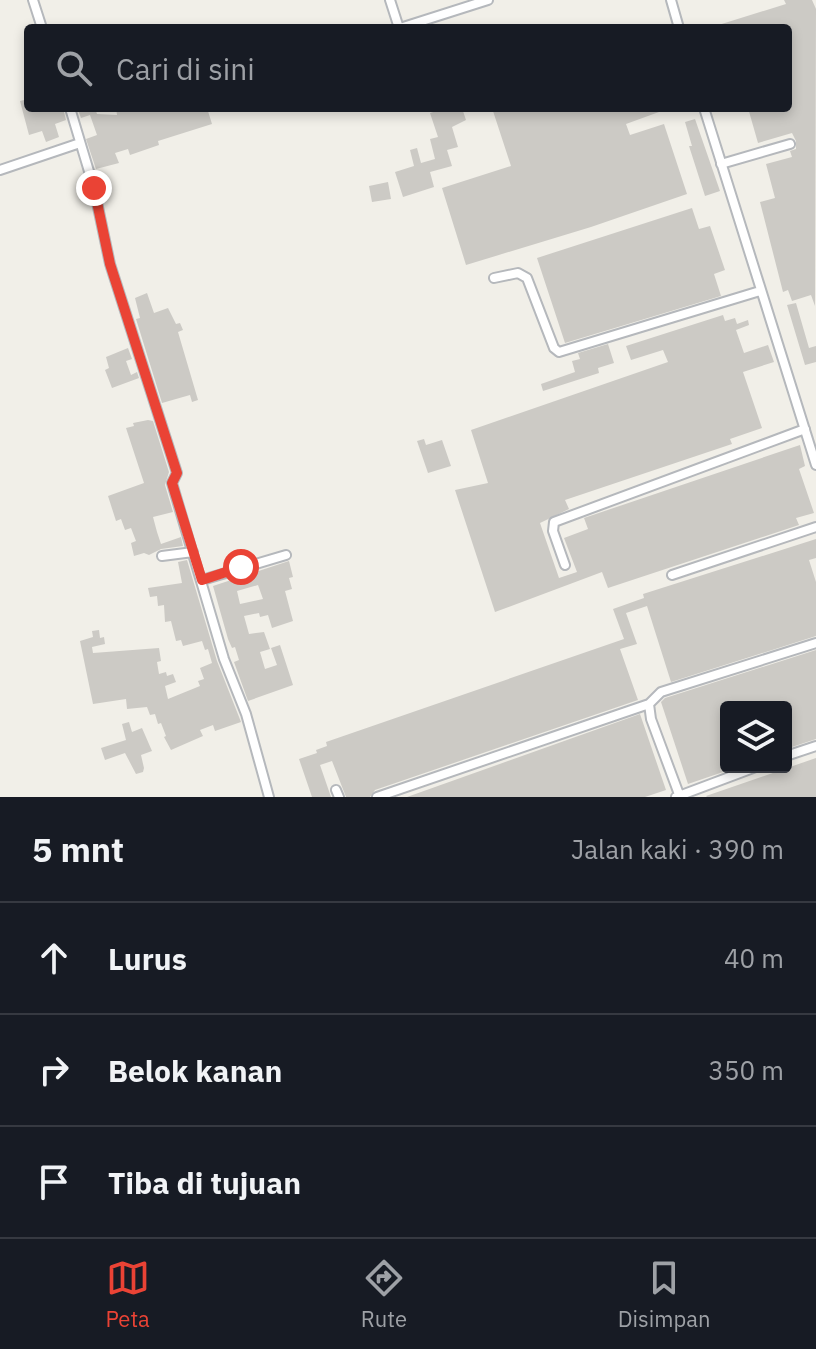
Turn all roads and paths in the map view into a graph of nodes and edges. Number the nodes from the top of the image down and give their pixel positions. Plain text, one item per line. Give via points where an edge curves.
1 (33, 0) edge
2 (390, 0) edge
3 (488, 0) edge
4 (671, 0) edge
5 (41, 24) edge
6 (399, 24) edge
7 (413, 24) edge
8 (678, 24) edge
9 (71, 112) edge
10 (705, 112) edge
11 (80, 143) junction
12 (790, 144) dead end
13 (721, 164) junction
14 (0, 170) edge
15 (494, 278) dead end
16 (760, 291) junction
17 (805, 429) junction
18 (816, 465) edge
19 (816, 527) edge
20 (193, 552) junction
21 (286, 555) dead end
22 (162, 556) dead end
23 (565, 565) dead end
24 (672, 575) dead end
25 (202, 580) junction
26 (816, 643) edge
27 (649, 704) junction
28 (816, 746) edge
29 (792, 754) edge
30 (740, 773) edge
31 (269, 797) edge
32 (377, 797) edge
33 (678, 797) edge

1 - 5 street
2 - 6 street
3 - 7 street
4 - 8 street
9 - 11 street
10 - 13 street
11 - 14 street
11 - 20 street via 110,264 177,473 172,483
12 - 13 street
13 - 16 street
15 - 16 street via 518,273 527,278 559,352
16 - 17 street
17 - 18 street
17 - 23 street via 554,522
19 - 24 street
20 - 22 street
20 - 25 street
21 - 25 street
25 - 31 street
26 - 27 street via 661,692
27 - 32 street
27 - 33 street
28 - 29 street
30 - 33 street

